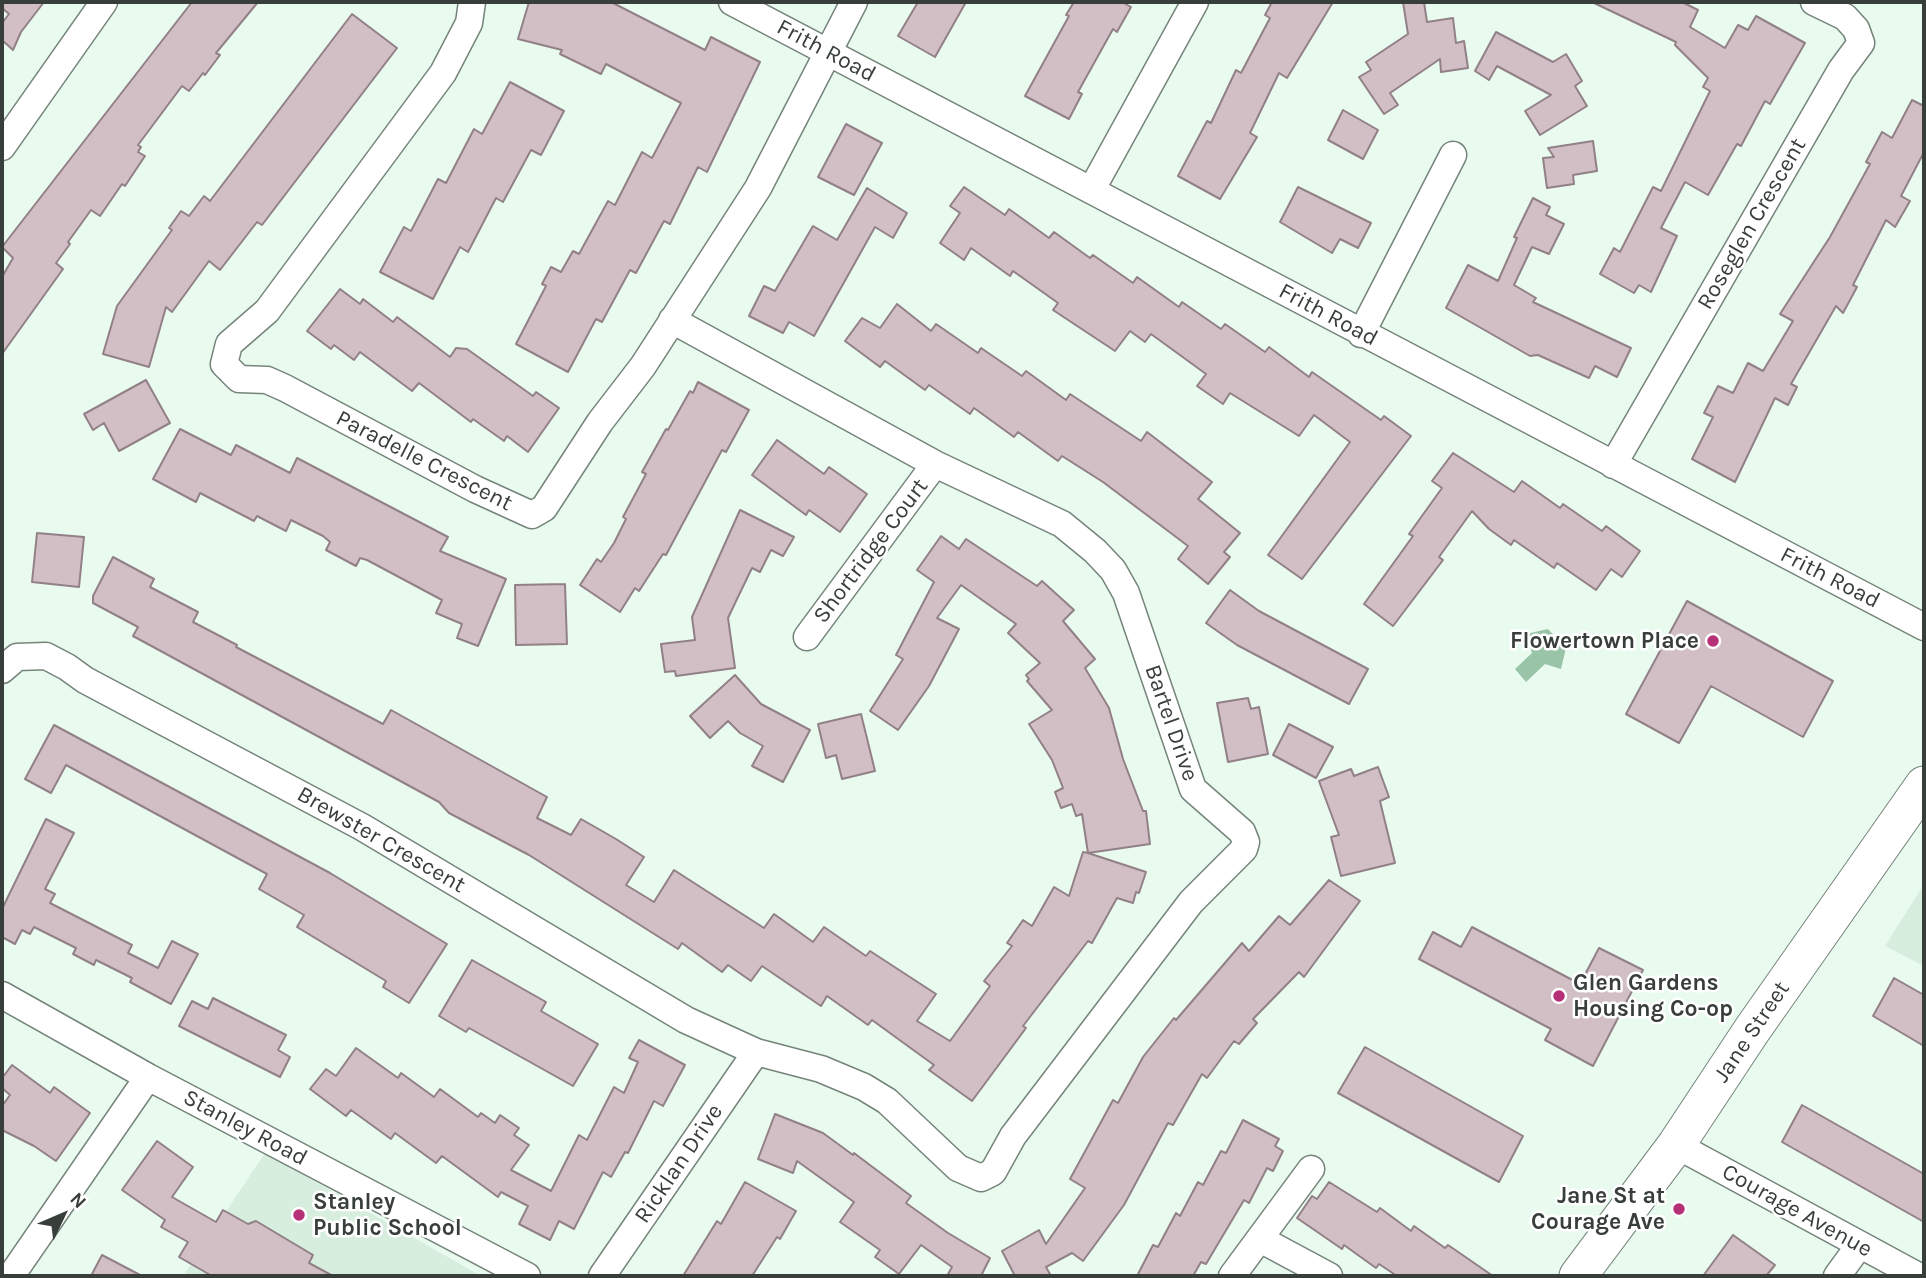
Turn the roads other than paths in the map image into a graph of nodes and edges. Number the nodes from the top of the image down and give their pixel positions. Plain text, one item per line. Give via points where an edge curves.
1 (104, 2) edge
2 (472, 2) edge
3 (732, 2) edge
4 (854, 2) edge
5 (1195, 2) edge
6 (1814, 2) edge
7 (827, 52) junction
8 (2, 147) edge
9 (1453, 155) dead end
10 (1092, 189) junction
11 (672, 320) junction
12 (1361, 334) junction
13 (935, 464) junction
14 (1613, 465) junction
15 (1924, 627) edge
16 (807, 637) dead end
17 (2, 670) edge
18 (1924, 785) edge
19 (2, 995) edge
20 (756, 1052) junction
21 (148, 1077) junction
22 (1676, 1145) junction
23 (1311, 1169) dead end
24 (1260, 1239) junction
25 (1859, 1246) junction
26 (10, 1276) edge
27 (527, 1276) edge
28 (602, 1276) edge
29 (1232, 1276) edge
30 (1328, 1276) edge
31 (1578, 1276) edge
32 (1837, 1276) edge
33 (1918, 1276) edge

1 - 8 street
2 - 11 street, Paradelle Crescent via 469,23 443,72 267,311 229,344 224,364 239,379 267,380 285,388 532,515 544,508
3 - 7 street, Frith Road
4 - 7 street, Paradelle Crescent
5 - 10 street
6 - 14 street, Roseglen Crescent via 1845,17 1861,43 1834,82
7 - 10 street, Frith Road
7 - 11 street, Paradelle Crescent via 758,188
9 - 12 street
10 - 12 street, Frith Road
11 - 13 street, Bartel Drive
12 - 14 street, Frith Road
13 - 16 street, Shortridge Court
13 - 20 street, Bartel Drive via 1062,524 1113,570 1126,593 1193,789 1242,832 1244,849 1191,902 1013,1136 993,1172 981,1178 958,1168 887,1101 864,1087 821,1069
14 - 15 street, Frith Road
17 - 20 street, Brewster Crescent via 17,657 46,656 350,820 686,1020
18 - 22 main road, Jane Street
19 - 21 street, Stanley Road
20 - 28 street, Ricklan Drive
21 - 26 street
21 - 27 street, Stanley Road
22 - 25 street, Courage Avenue
22 - 31 main road, Jane Street
23 - 24 street
24 - 29 street
24 - 30 street
25 - 32 street
25 - 33 street, Courage Avenue

